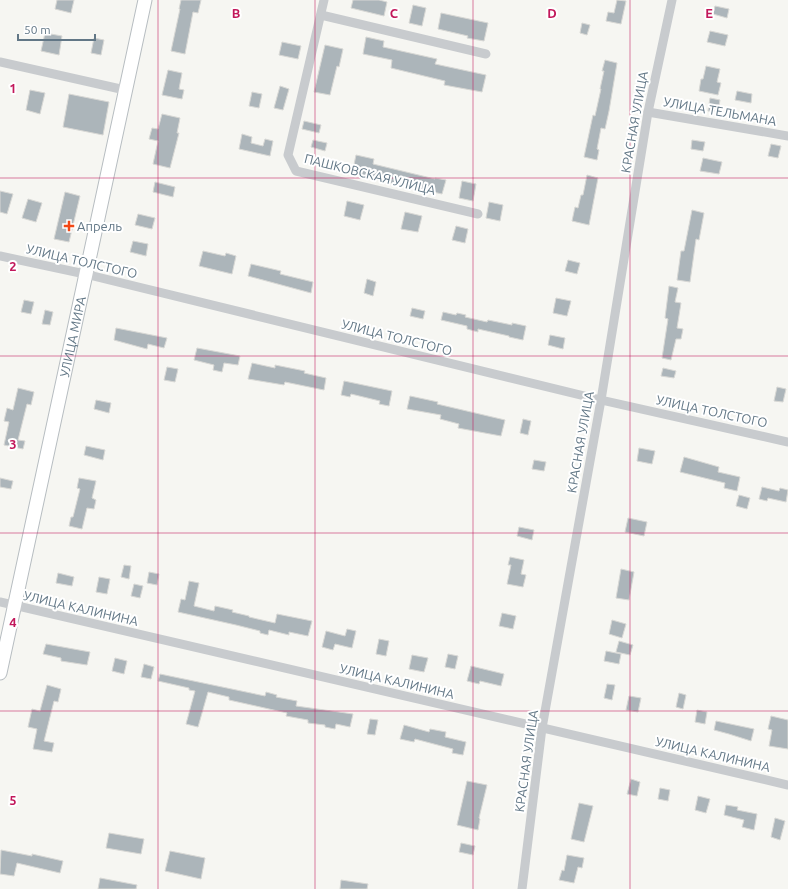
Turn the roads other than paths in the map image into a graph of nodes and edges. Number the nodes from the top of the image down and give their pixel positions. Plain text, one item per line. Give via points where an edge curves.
1 (145, 0) edge
2 (324, 0) edge
3 (672, 0) edge
4 (321, 15) junction
5 (486, 54) dead end
6 (0, 62) edge
7 (125, 90) junction
8 (648, 112) junction
9 (788, 136) edge
10 (478, 214) dead end
11 (0, 256) edge
12 (85, 274) junction
13 (601, 400) junction
14 (788, 442) edge
15 (0, 602) edge
16 (14, 606) junction
17 (0, 673) edge
18 (542, 728) junction
19 (788, 785) edge
20 (522, 889) edge

1 - 7 main road, УЛИЦА МИРА
2 - 4 street, ПАШКОВСКАЯ УЛИЦА
3 - 8 street, КРАСНАЯ УЛИЦА
4 - 5 street
4 - 10 street, ПАШКОВСКАЯ УЛИЦА via 288,154 296,171
6 - 7 street
7 - 12 main road, УЛИЦА МИРА
8 - 9 street, УЛИЦА ТЕЛЬМАНА
8 - 13 street, КРАСНАЯ УЛИЦА
11 - 12 street, УЛИЦА ТОЛСТОГО
12 - 13 street, УЛИЦА ТОЛСТОГО
12 - 16 main road, УЛИЦА МИРА
13 - 14 street, УЛИЦА ТОЛСТОГО
13 - 18 street, КРАСНАЯ УЛИЦА
15 - 16 street, УЛИЦА КАЛИНИНА
16 - 17 main road, УЛИЦА МИРА
16 - 18 street, УЛИЦА КАЛИНИНА
18 - 19 street, УЛИЦА КАЛИНИНА
18 - 20 street, КРАСНАЯ УЛИЦА

